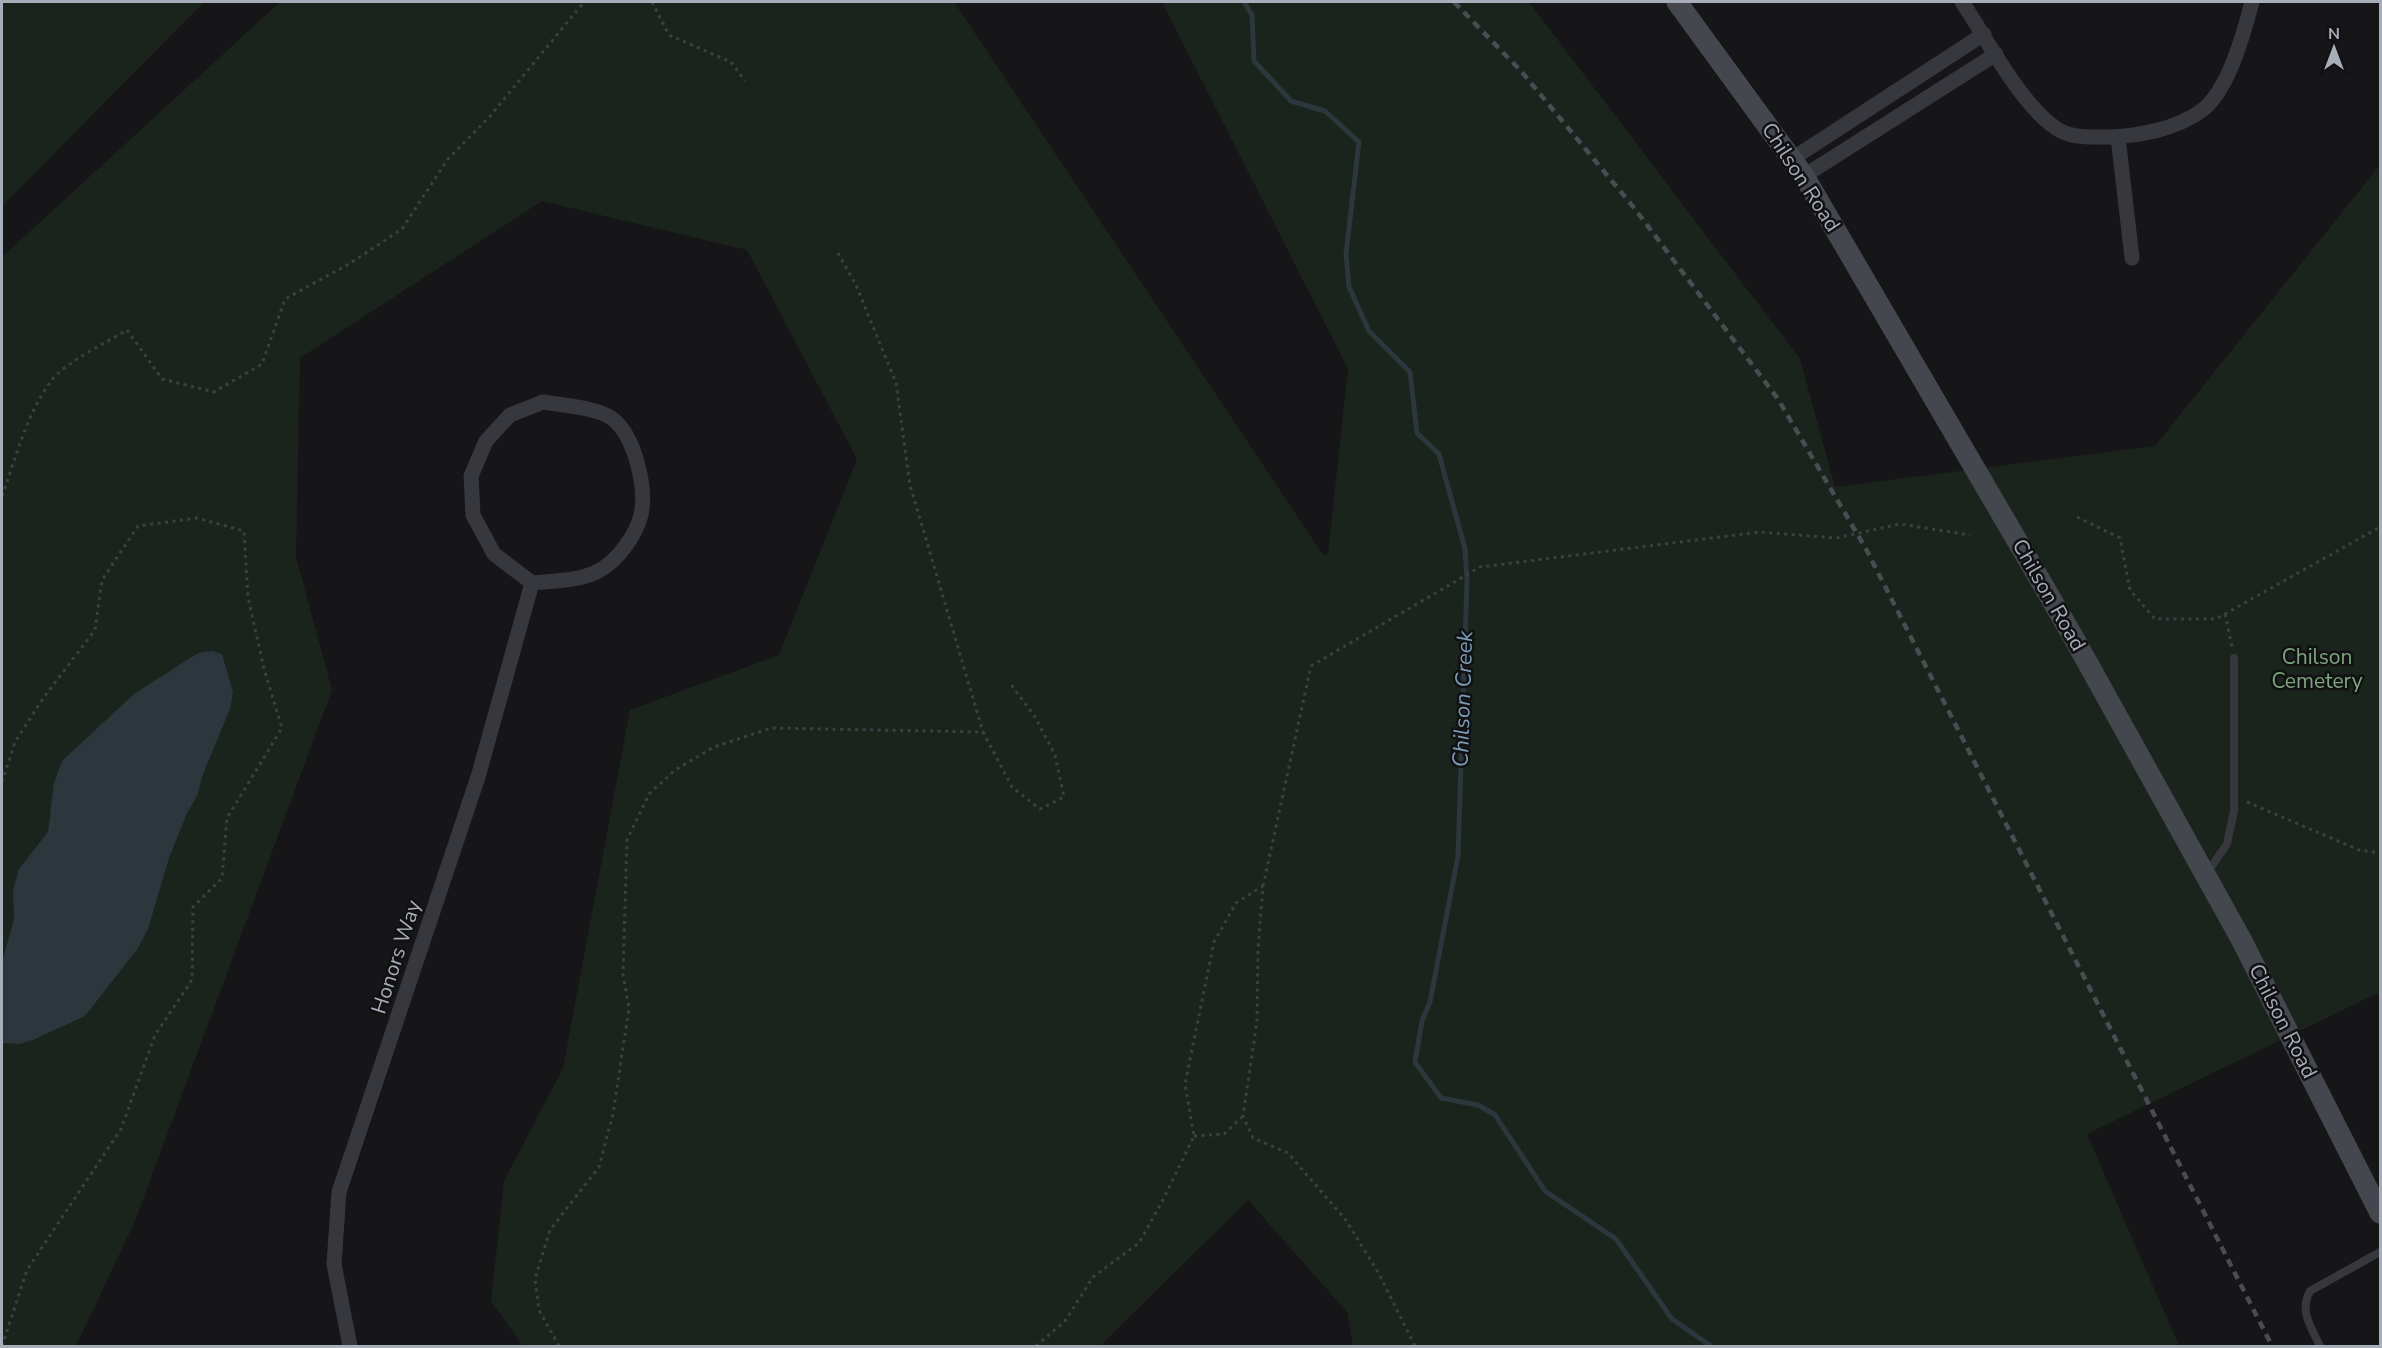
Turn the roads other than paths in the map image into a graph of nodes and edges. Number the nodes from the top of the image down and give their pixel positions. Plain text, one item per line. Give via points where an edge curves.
1 (1677, 2) edge
2 (1962, 2) edge
3 (2252, 2) edge
4 (1984, 34) junction
5 (1996, 54) junction
6 (2118, 136) junction
7 (1798, 167) junction
8 (2132, 258) dead end
9 (532, 583) junction
10 (2234, 658) road end
11 (2206, 875) junction
12 (2378, 1204) edge
13 (2380, 1252) edge
14 (350, 1347) edge
15 (2320, 1347) edge

1 - 7 main road, Chilson Road
2 - 4 street
3 - 6 street via 2241,48 2202,111 2162,130
4 - 5 street
4 - 7 street
5 - 6 street via 2036,112 2055,128 2078,137
5 - 7 street
6 - 8 street
7 - 11 main road, Chilson Road via 2071,633
9 - 9 street via 494,554 473,515 471,476 486,441 510,416 543,402 578,407 614,419 633,446 641,480 641,515 623,549 600,571
9 - 14 street, Honors Way via 478,777 339,1192 333,1264
10 - 11 lane via 2234,811 2226,844
11 - 12 main road, Chilson Road
13 - 15 lane via 2310,1291 2304,1313

